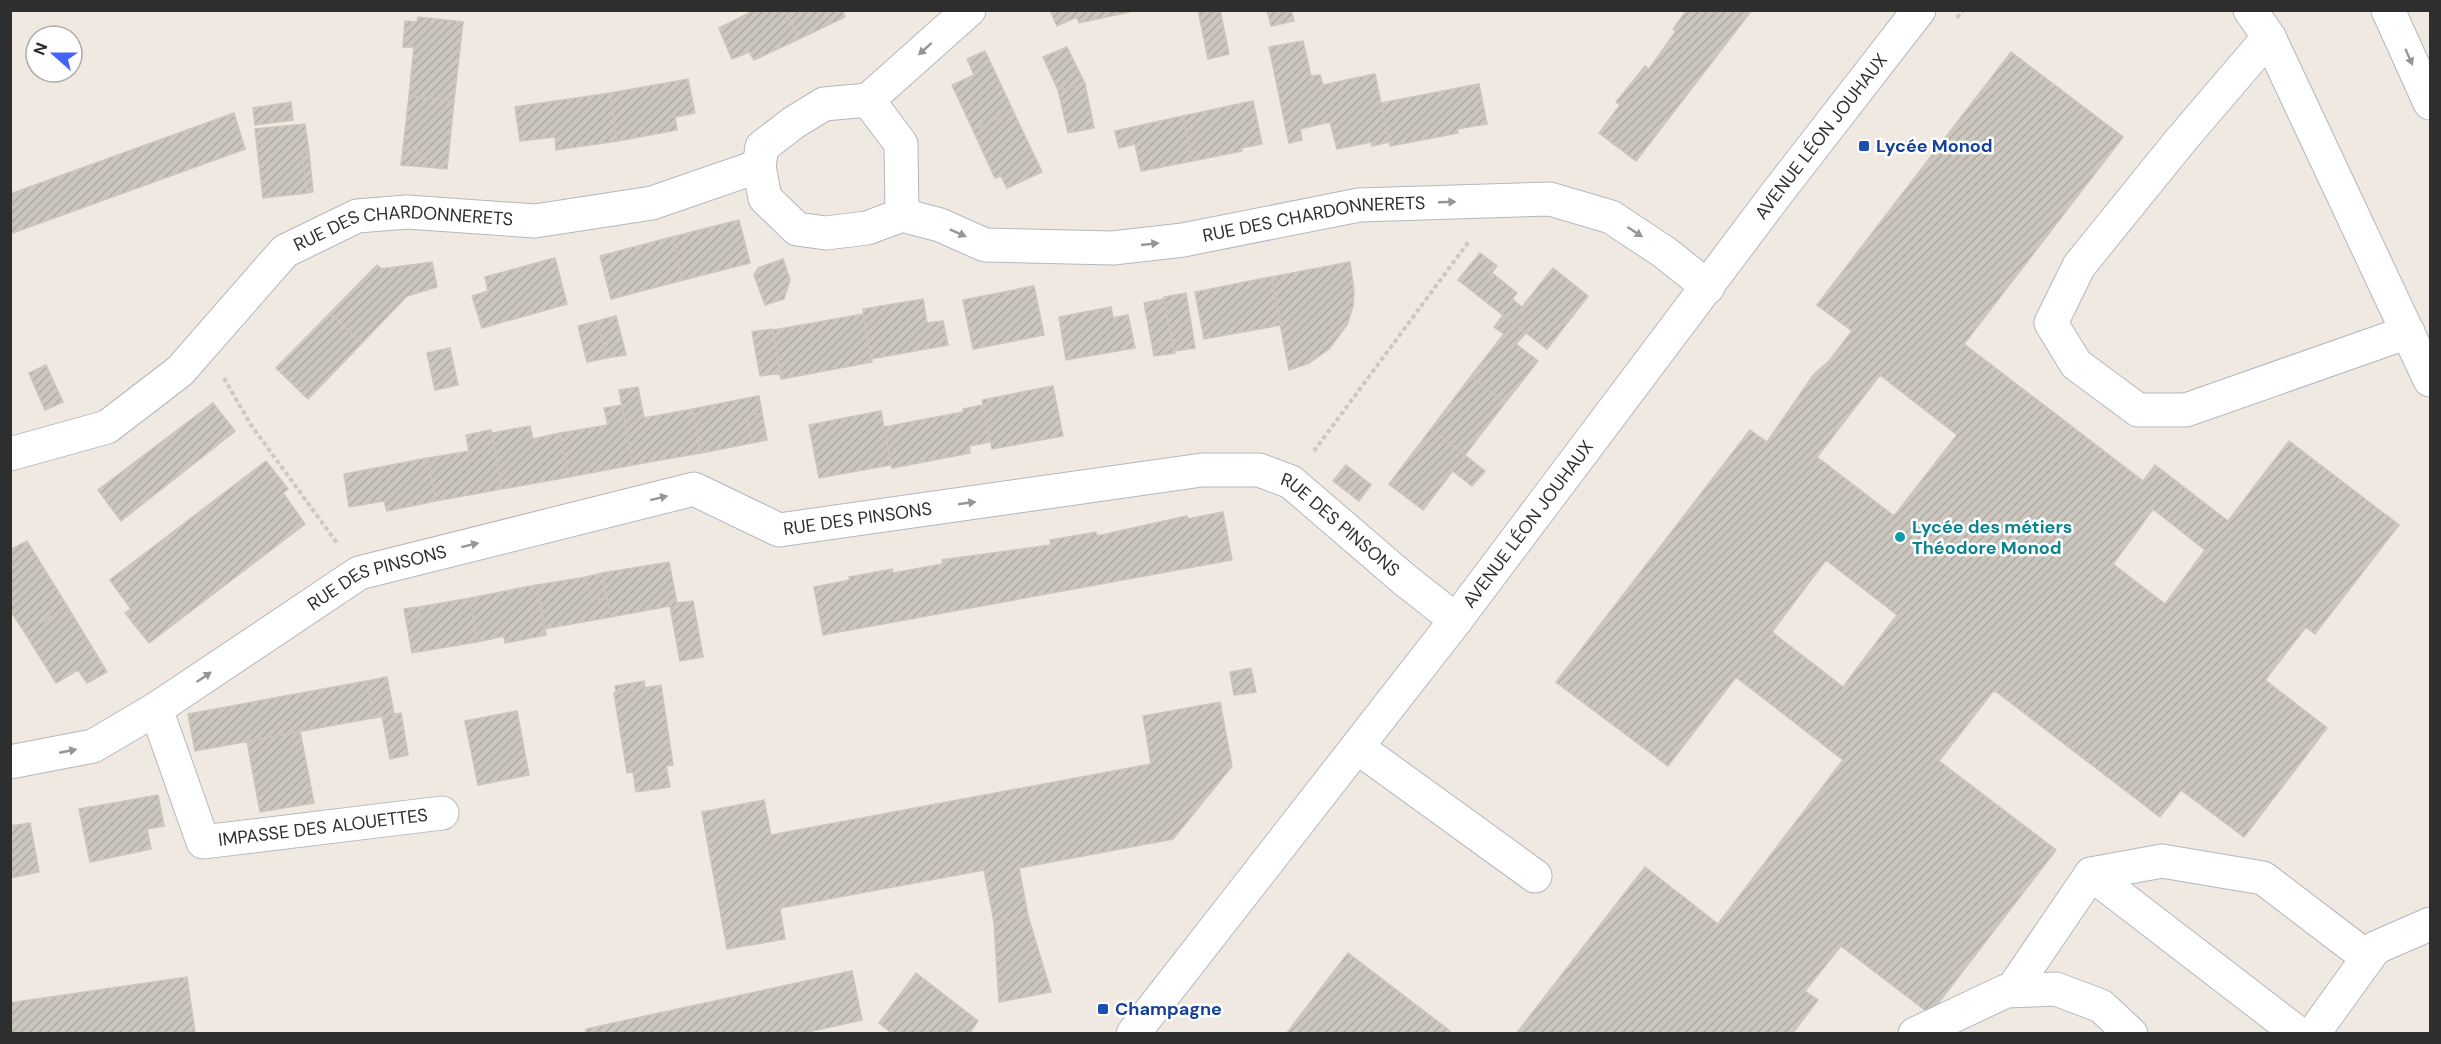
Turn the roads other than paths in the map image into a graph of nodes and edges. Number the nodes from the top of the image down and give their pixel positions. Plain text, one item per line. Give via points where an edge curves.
1 (969, 10) edge
2 (1919, 10) edge
3 (2250, 10) edge
4 (2388, 10) edge
5 (2269, 37) junction
6 (868, 100) junction
7 (2430, 103) edge
8 (759, 166) junction
9 (902, 215) junction
10 (1708, 287) junction
11 (2408, 332) junction
12 (2430, 380) edge
13 (10, 454) edge
14 (1456, 620) junction
15 (156, 709) junction
16 (1357, 747) junction
17 (10, 762) edge
18 (442, 813) dead end
19 (2091, 874) junction
20 (1535, 876) dead end
21 (2430, 924) edge
22 (2368, 958) junction
23 (2012, 990) junction
24 (1133, 1034) edge
25 (1915, 1034) edge
26 (2131, 1034) edge
27 (2299, 1034) edge
28 (2313, 1034) edge

1 -> 6 street
2 - 10 street, AVENUE LÉON JOUHAUX
3 - 5 street
4 -> 7 street
5 - 11 street
5 - 11 street via 2079,266 2051,323 2076,364 2138,410 2186,410
6 - 8 street via 824,104 762,147
6 - 9 street via 901,144
8 - 9 street via 765,198 796,229 826,233 867,228
8 - 13 street, RUE DES CHARDONNERETS via 652,203 535,221 407,212 357,216 285,251 180,371 107,427
9 -> 10 street, RUE DES CHARDONNERETS via 940,225 985,244 1113,248 1184,240 1359,205 1550,199 1611,217
10 - 14 street, AVENUE LÉON JOUHAUX
11 - 12 street
15 -> 14 street, RUE DES PINSONS via 359,573 694,489 779,530 1202,470 1259,470 1291,482
14 - 16 street, AVENUE LÉON JOUHAUX
17 -> 15 street, RUE DES PINSONS via 93,746
15 - 18 street, IMPASSE DES ALOUETTES via 203,842
16 - 20 street
16 - 24 street, AVENUE LÉON JOUHAUX
19 - 22 street via 2162,861 2263,878
19 - 23 street
19 - 27 street
21 - 22 street via 2375,948
22 - 28 street
23 - 25 street
23 - 26 street via 2056,989 2101,1006

